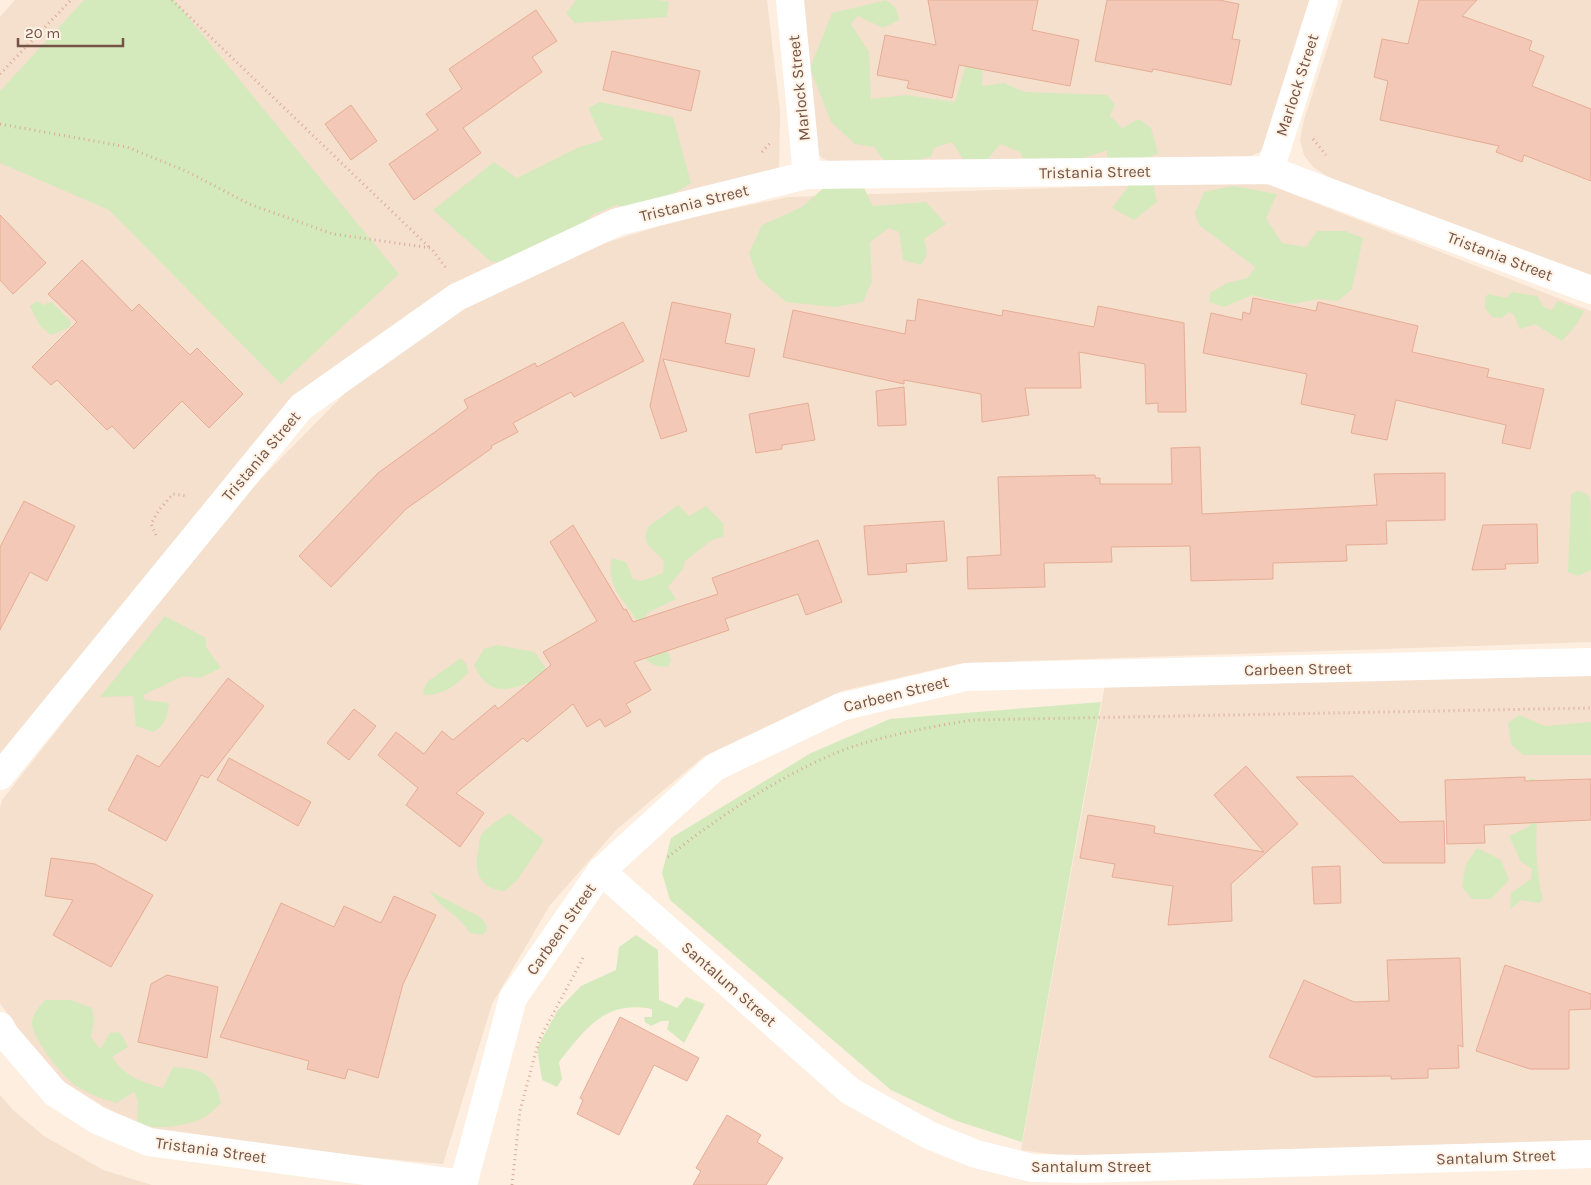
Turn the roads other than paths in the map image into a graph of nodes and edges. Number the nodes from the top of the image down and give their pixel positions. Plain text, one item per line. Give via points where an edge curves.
1 (790, 0) edge
2 (1324, 0) edge
3 (1270, 170) junction
4 (807, 175) junction
5 (1591, 290) edge
6 (1591, 662) edge
7 (0, 776) edge
8 (601, 871) junction
9 (0, 1026) edge
10 (1591, 1154) edge
11 (463, 1184) edge

1 - 4 street, Marlock Street
2 - 3 street, Marlock Street
3 - 4 street, Tristania Street
3 - 5 street, Tristania Street
4 - 7 street, Tristania Street via 617,222 457,297 301,407
6 - 8 street, Carbeen Street via 966,677 841,707 715,767
8 - 10 street, Santalum Street via 850,1091 929,1135 976,1154 1032,1168 1082,1169
8 - 11 street, Carbeen Street via 513,998
9 - 11 street, Tristania Street via 55,1093 96,1120 150,1142

